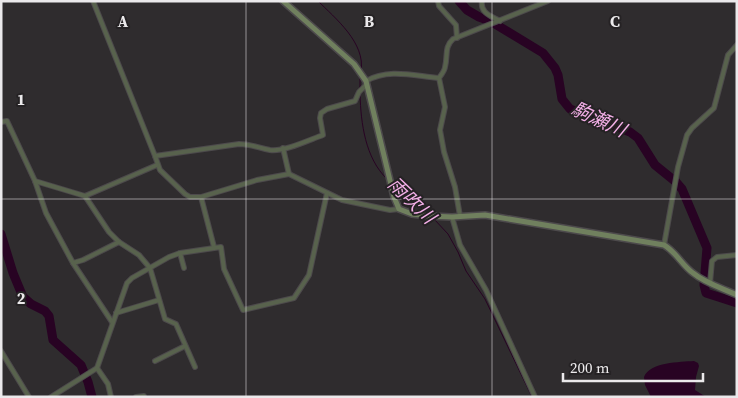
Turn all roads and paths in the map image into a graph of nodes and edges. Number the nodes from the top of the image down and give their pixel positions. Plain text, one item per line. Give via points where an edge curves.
1 (94, 1) edge
2 (283, 1) edge
3 (438, 1) edge
4 (482, 1) edge
5 (548, 1) edge
6 (498, 21) junction
7 (457, 38) junction
8 (737, 45) edge
9 (439, 78) junction
10 (366, 82) junction
11 (1, 122) edge
12 (284, 148) junction
13 (155, 156) junction
14 (157, 165) junction
15 (289, 174) junction
16 (35, 181) junction
17 (327, 193) junction
18 (85, 196) junction
19 (201, 197) junction
20 (399, 209) junction
21 (460, 216) junction
22 (452, 218) junction
23 (120, 242) junction
24 (664, 245) junction
25 (214, 248) junction
26 (180, 253) junction
27 (737, 255) edge
28 (73, 263) junction
29 (150, 268) junction
30 (184, 268) dead end
31 (709, 282) junction
32 (737, 294) edge
33 (160, 300) junction
34 (116, 312) junction
35 (112, 322) junction
36 (185, 346) junction
37 (1, 351) edge
38 (155, 361) dead end
39 (195, 367) dead end
40 (97, 368) junction
41 (57, 395) edge
42 (144, 396) edge
43 (29, 397) edge
44 (50, 397) edge
45 (111, 397) edge
46 (136, 397) edge
47 (535, 397) edge

1 - 13 street
2 - 10 street via 359,69
3 - 7 street via 456,25
4 - 6 street via 484,12
5 - 6 street
6 - 7 street
7 - 9 street via 449,42 445,68
8 - 24 street via 728,54 714,108 692,128 682,148
9 - 10 street via 392,73 378,75
9 - 21 street via 445,107 440,130
10 - 12 street via 355,101 321,113 323,136
10 - 20 street
11 - 16 street via 7,121
12 - 13 street via 270,150 239,144
12 - 15 street
13 - 14 street
14 - 18 street
14 - 19 street via 185,194
15 - 17 street
15 - 19 street
16 - 18 street
16 - 28 street via 46,213
17 - 20 street via 373,207
17 - 25 street via 309,275 294,298 243,310 224,269 221,247
18 - 23 street via 105,227
19 - 25 street
20 - 22 street via 412,214
21 - 22 street
21 - 24 street via 500,217
22 - 47 street via 460,245 486,290
23 - 28 street
23 - 29 street via 139,255
24 - 31 street via 692,273
25 - 26 street
26 - 29 street
26 - 30 street
27 - 31 street via 717,257 712,261
28 - 35 street
29 - 33 street
29 - 34 street via 127,283
31 - 32 street
33 - 34 street
33 - 36 street via 165,319 176,324
34 - 35 street
35 - 40 street
36 - 38 street
36 - 39 street
37 - 43 street
40 - 41 street
40 - 45 street via 108,384
41 - 44 street
42 - 46 street

